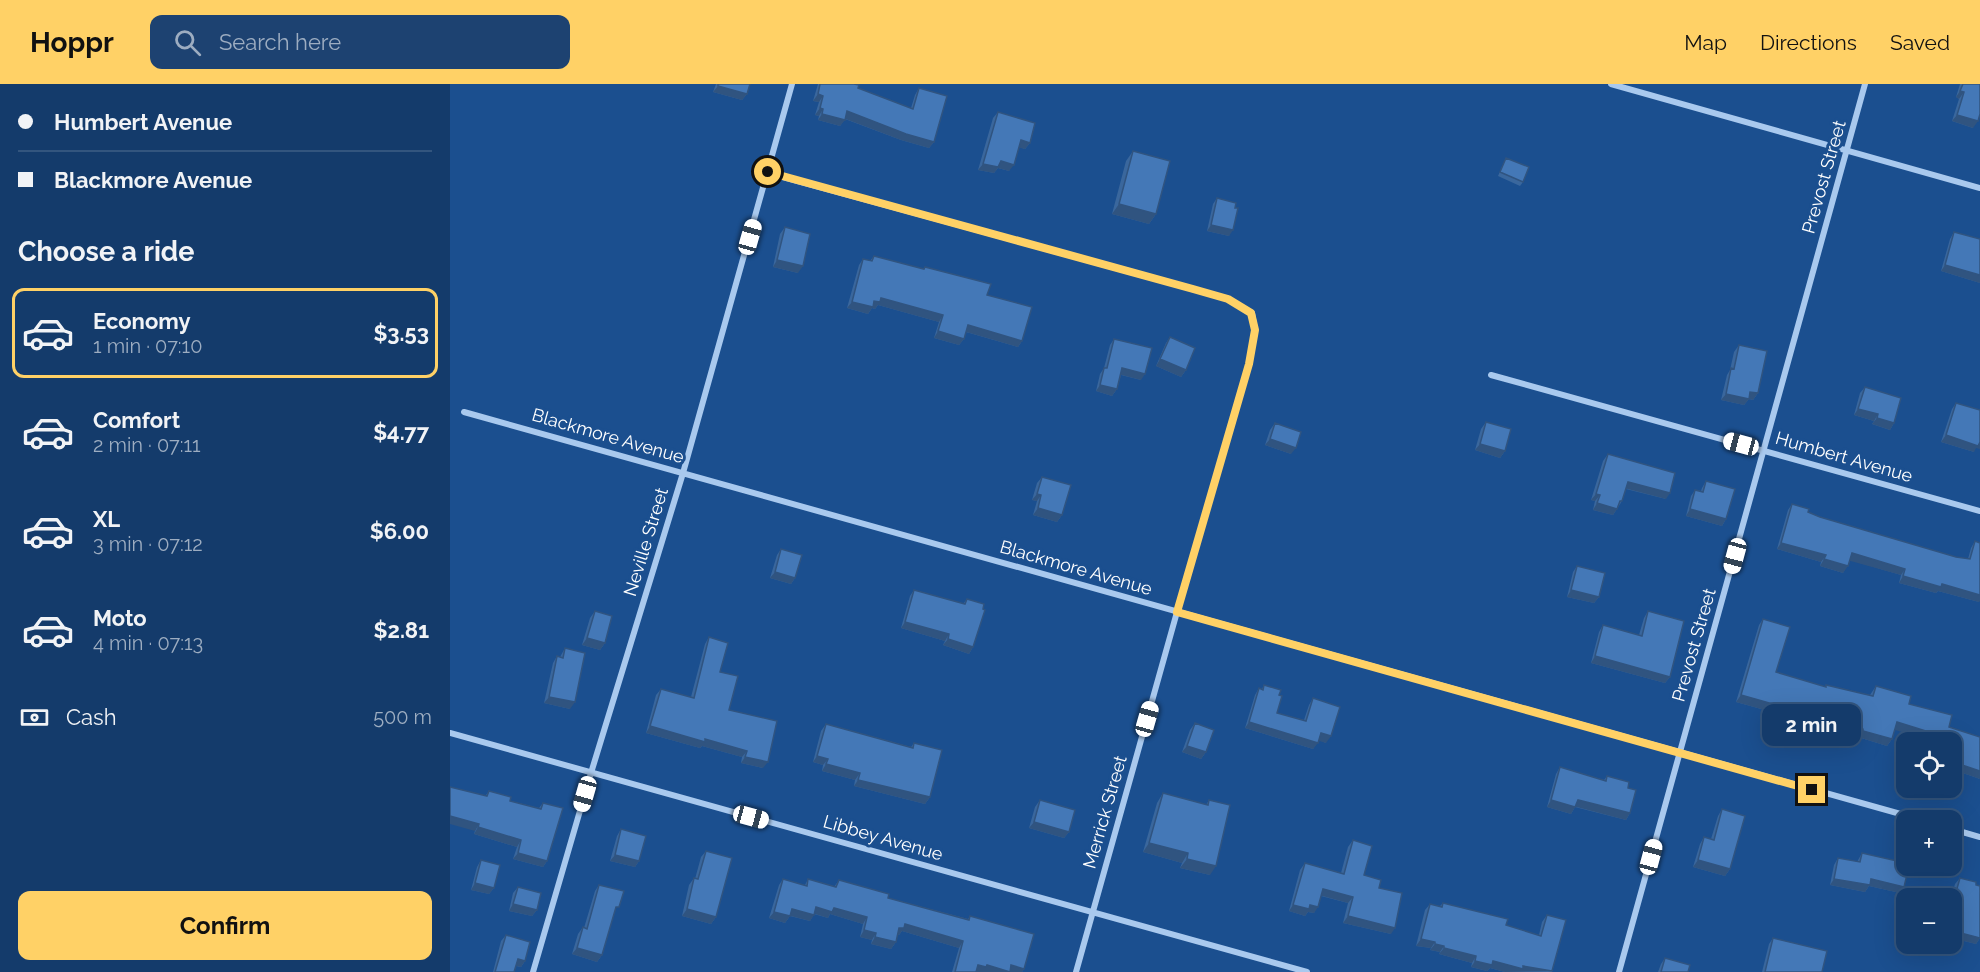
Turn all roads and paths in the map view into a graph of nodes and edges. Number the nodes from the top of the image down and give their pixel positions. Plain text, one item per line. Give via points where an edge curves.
1 (792, 84) edge
2 (1611, 84) edge
3 (1865, 84) edge
4 (1847, 151) junction
5 (768, 172) junction
6 (1980, 188) edge
7 (1491, 375) dead end
8 (464, 412) dead end
9 (1764, 450) junction
10 (683, 473) junction
11 (1980, 511) edge
12 (1177, 612) junction
13 (450, 733) edge
14 (1680, 753) junction
15 (591, 772) junction
16 (1896, 813) edge
17 (1962, 832) edge
18 (1980, 837) edge
19 (1093, 912) junction
20 (533, 972) edge
21 (1076, 972) edge
22 (1307, 972) edge
23 (1619, 972) edge

1 - 5 street, Neville Street
2 - 4 street
3 - 4 street, Prevost Street
4 - 6 street
4 - 9 street, Prevost Street
5 - 10 street, Neville Street
5 - 12 street, Merrick Street via 1228,299 1251,313 1255,330 1249,364
7 - 9 street, Humbert Avenue
8 - 10 street, Blackmore Avenue
9 - 11 street, Humbert Avenue
9 - 14 street, Prevost Street
10 - 12 street, Blackmore Avenue
10 - 15 street, Neville Street
12 - 14 street, Blackmore Avenue
12 - 19 street, Merrick Street
13 - 15 street, Libbey Avenue
14 - 16 street, Blackmore Avenue
14 - 23 street, Prevost Street
15 - 19 street, Libbey Avenue
15 - 20 street, Neville Street
17 - 18 street
19 - 21 street, Merrick Street
19 - 22 street, Libbey Avenue

